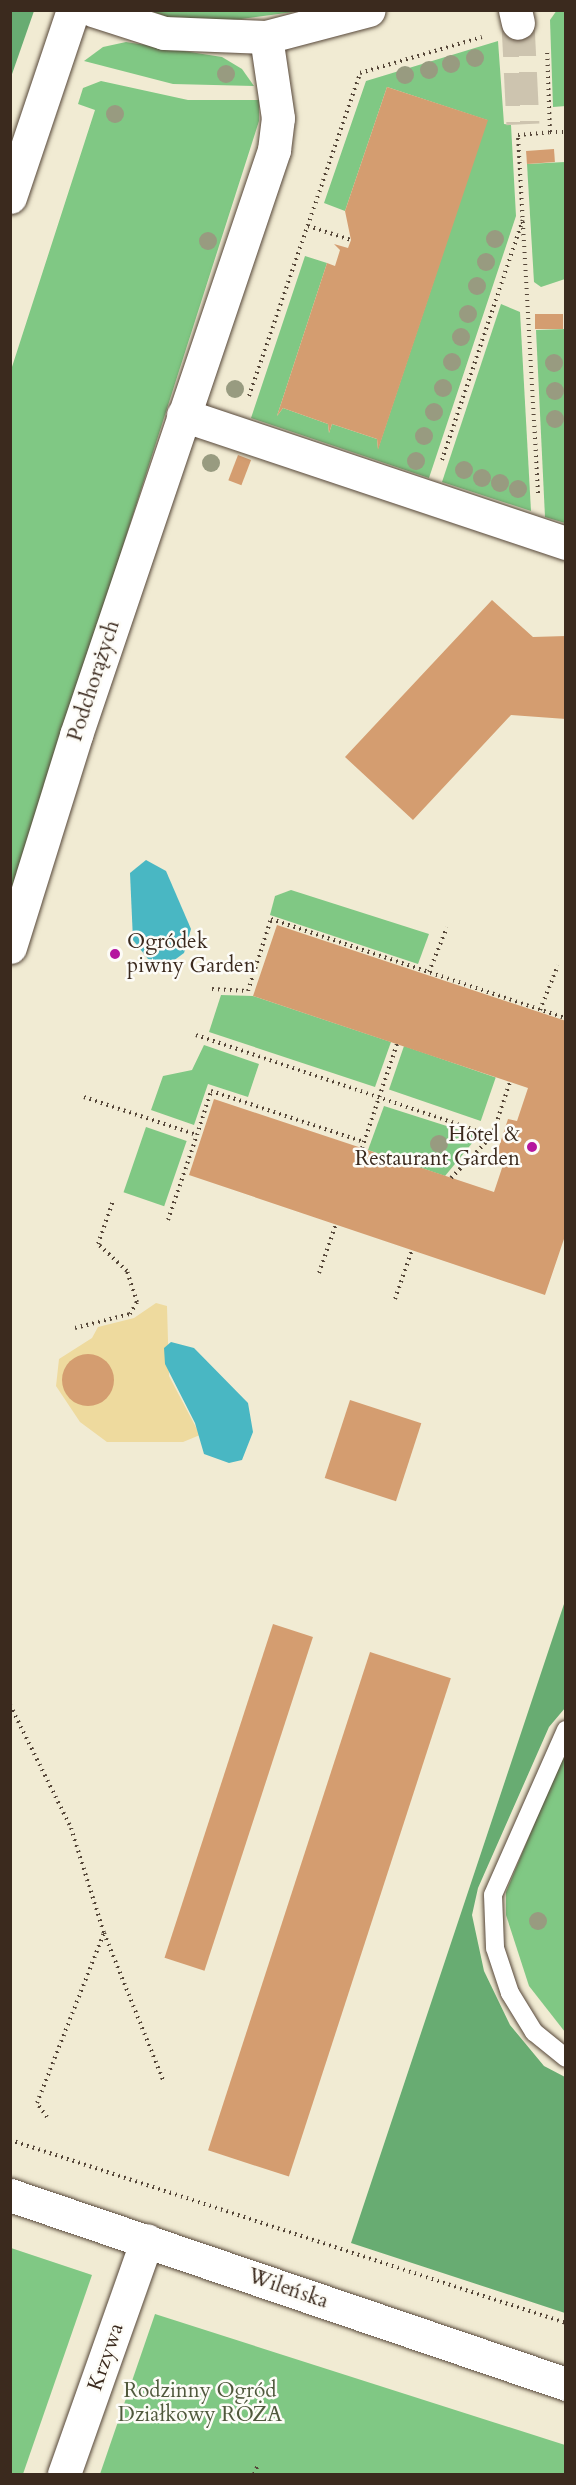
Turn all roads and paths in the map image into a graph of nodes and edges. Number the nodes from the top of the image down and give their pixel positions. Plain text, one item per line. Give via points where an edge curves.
1 (73, 10) edge
2 (93, 10) edge
3 (369, 10) edge
4 (516, 17) edge
5 (266, 37) junction
6 (547, 44) dead end
7 (550, 132) junction
8 (566, 132) edge
9 (10, 197) edge
10 (524, 217) junction
11 (308, 226) junction
12 (351, 240) dead end
13 (183, 415) junction
14 (237, 433) junction
15 (430, 497) junction
16 (553, 538) edge
17 (447, 927) dead end
18 (10, 948) edge
19 (558, 965) dead end
20 (429, 972) junction
21 (212, 989) dead end
22 (540, 1010) junction
23 (566, 1018) edge
24 (196, 1035) dead end
25 (397, 1044) dead end
26 (510, 1082) dead end
27 (84, 1097) dead end
28 (379, 1097) junction
29 (196, 1135) junction
30 (492, 1136) junction
31 (501, 1139) dead end
32 (364, 1142) junction
33 (362, 1148) dead end
34 (451, 1178) dead end
35 (113, 1201) dead end
36 (168, 1220) dead end
37 (336, 1224) dead end
38 (412, 1250) dead end
39 (319, 1274) dead end
40 (395, 1299) dead end
41 (75, 1328) dead end
42 (10, 1705) edge
43 (566, 1730) edge
44 (104, 1933) junction
45 (566, 2058) edge
46 (164, 2082) dead end
47 (47, 2117) dead end
48 (10, 2140) edge
49 (10, 2195) edge
50 (147, 2240) junction
51 (566, 2323) edge
52 (566, 2384) edge
53 (258, 2465) dead end
54 (64, 2475) edge
55 (254, 2475) edge

1 - 9 street
2 - 5 street via 164,33
3 - 5 street
4 - 11 path via 489,23 489,35 360,73
5 - 13 street, Podchorążych via 278,118 274,150
6 - 7 path
7 - 8 path
7 - 10 path via 518,135
10 - 15 path
10 - 16 path
11 - 12 path
11 - 14 path
13 - 14 street
13 - 18 street, Podchorążych
14 - 15 street
15 - 16 street
17 - 20 path
19 - 22 path
20 - 21 path via 271,919 248,991
20 - 22 path
22 - 23 path
24 - 28 path
25 - 28 path
26 - 30 path
27 - 29 path
28 - 30 path
28 - 32 path
29 - 32 path via 212,1091
29 - 36 path
30 - 31 path
30 - 34 path
32 - 33 path
35 - 41 path via 98,1244 127,1271 137,1302 130,1314
37 - 39 path
38 - 40 path
42 - 44 path via 71,1828
43 - 45 lane via 493,1895 495,1948 510,1994 534,2032
44 - 46 path
44 - 47 path via 38,2103
48 - 51 path
49 - 50 street, Wileńska
50 - 52 street, Wileńska
50 - 54 street, Krzywa
53 - 55 path

